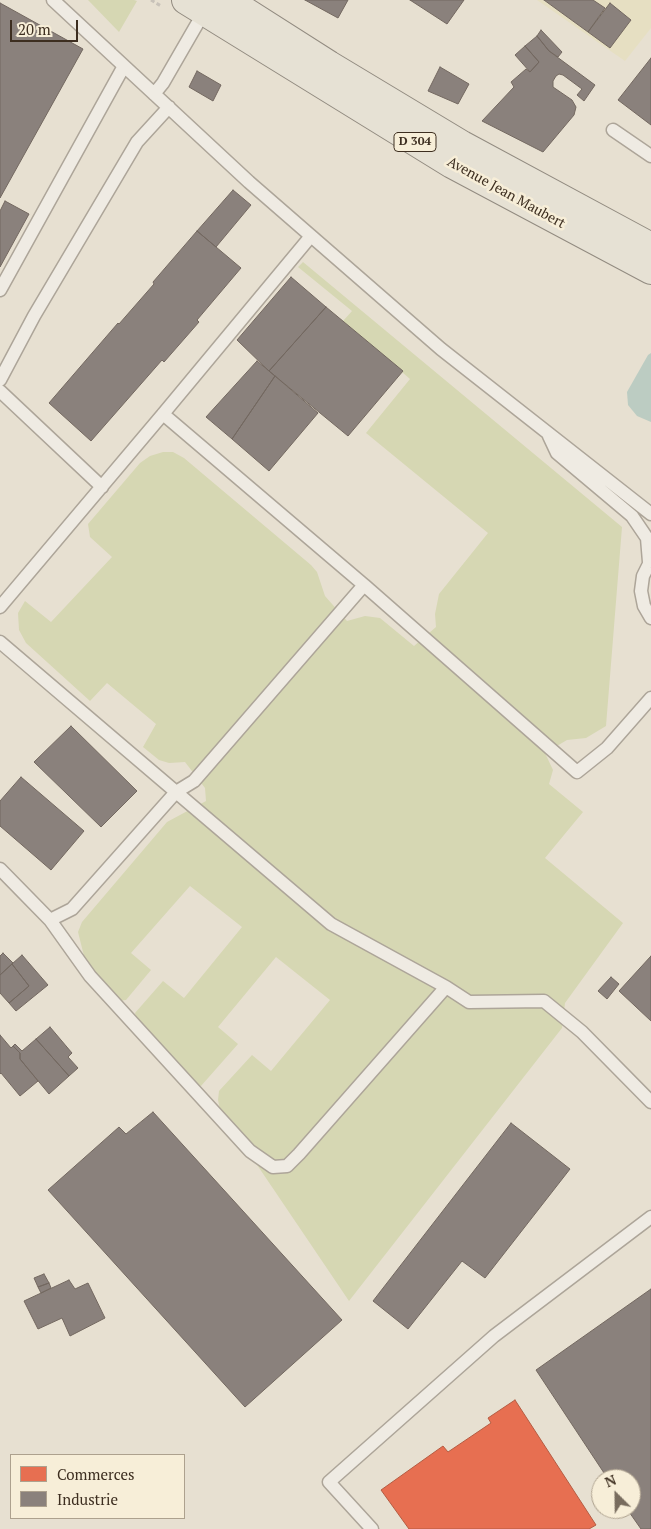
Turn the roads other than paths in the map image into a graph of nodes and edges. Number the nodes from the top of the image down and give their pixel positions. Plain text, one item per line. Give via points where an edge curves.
1 (53, 0) edge
2 (206, 4) edge
3 (124, 66) junction
4 (154, 94) junction
5 (169, 108) junction
6 (399, 120) junction
7 (613, 130) dead end
8 (651, 156) edge
9 (311, 236) junction
10 (651, 247) edge
11 (651, 270) edge
12 (0, 290) edge
13 (0, 380) edge
14 (0, 391) edge
15 (163, 414) junction
16 (548, 433) junction
17 (102, 487) junction
18 (651, 514) edge
19 (650, 561) edge
20 (364, 584) junction
21 (0, 607) edge
22 (651, 618) edge
23 (0, 642) edge
24 (651, 698) edge
25 (176, 792) junction
26 (0, 869) edge
27 (50, 920) junction
28 (446, 987) junction
29 (651, 1102) edge
30 (651, 1217) edge
31 (372, 1529) edge

1 - 3 lane
2 - 4 lane
2 - 6 main road, Avenue Jean Maubert / D 304
3 - 4 lane
3 - 12 lane
4 - 5 lane
5 - 9 lane
5 - 13 lane via 137,142
6 - 10 main road, Avenue Jean Maubert / D 304 via 471,150
6 - 11 main road, Avenue Jean Maubert / D 304 via 452,164
7 - 8 lane
9 - 15 lane
9 - 16 lane via 441,349
14 - 17 lane
15 - 17 lane
15 - 20 lane
16 - 18 lane
16 - 19 lane via 557,453 632,516 647,538
17 - 21 lane
19 - 22 lane via 641,591
20 - 24 lane via 577,772 607,748
20 - 25 lane via 194,781
23 - 25 lane
25 - 27 lane via 72,908
25 - 28 lane via 331,924
26 - 27 lane
27 - 28 lane via 90,976 250,1151 273,1167 287,1166 300,1154
28 - 29 lane via 469,1002 544,1001 582,1032
30 - 31 lane via 494,1336 329,1482

